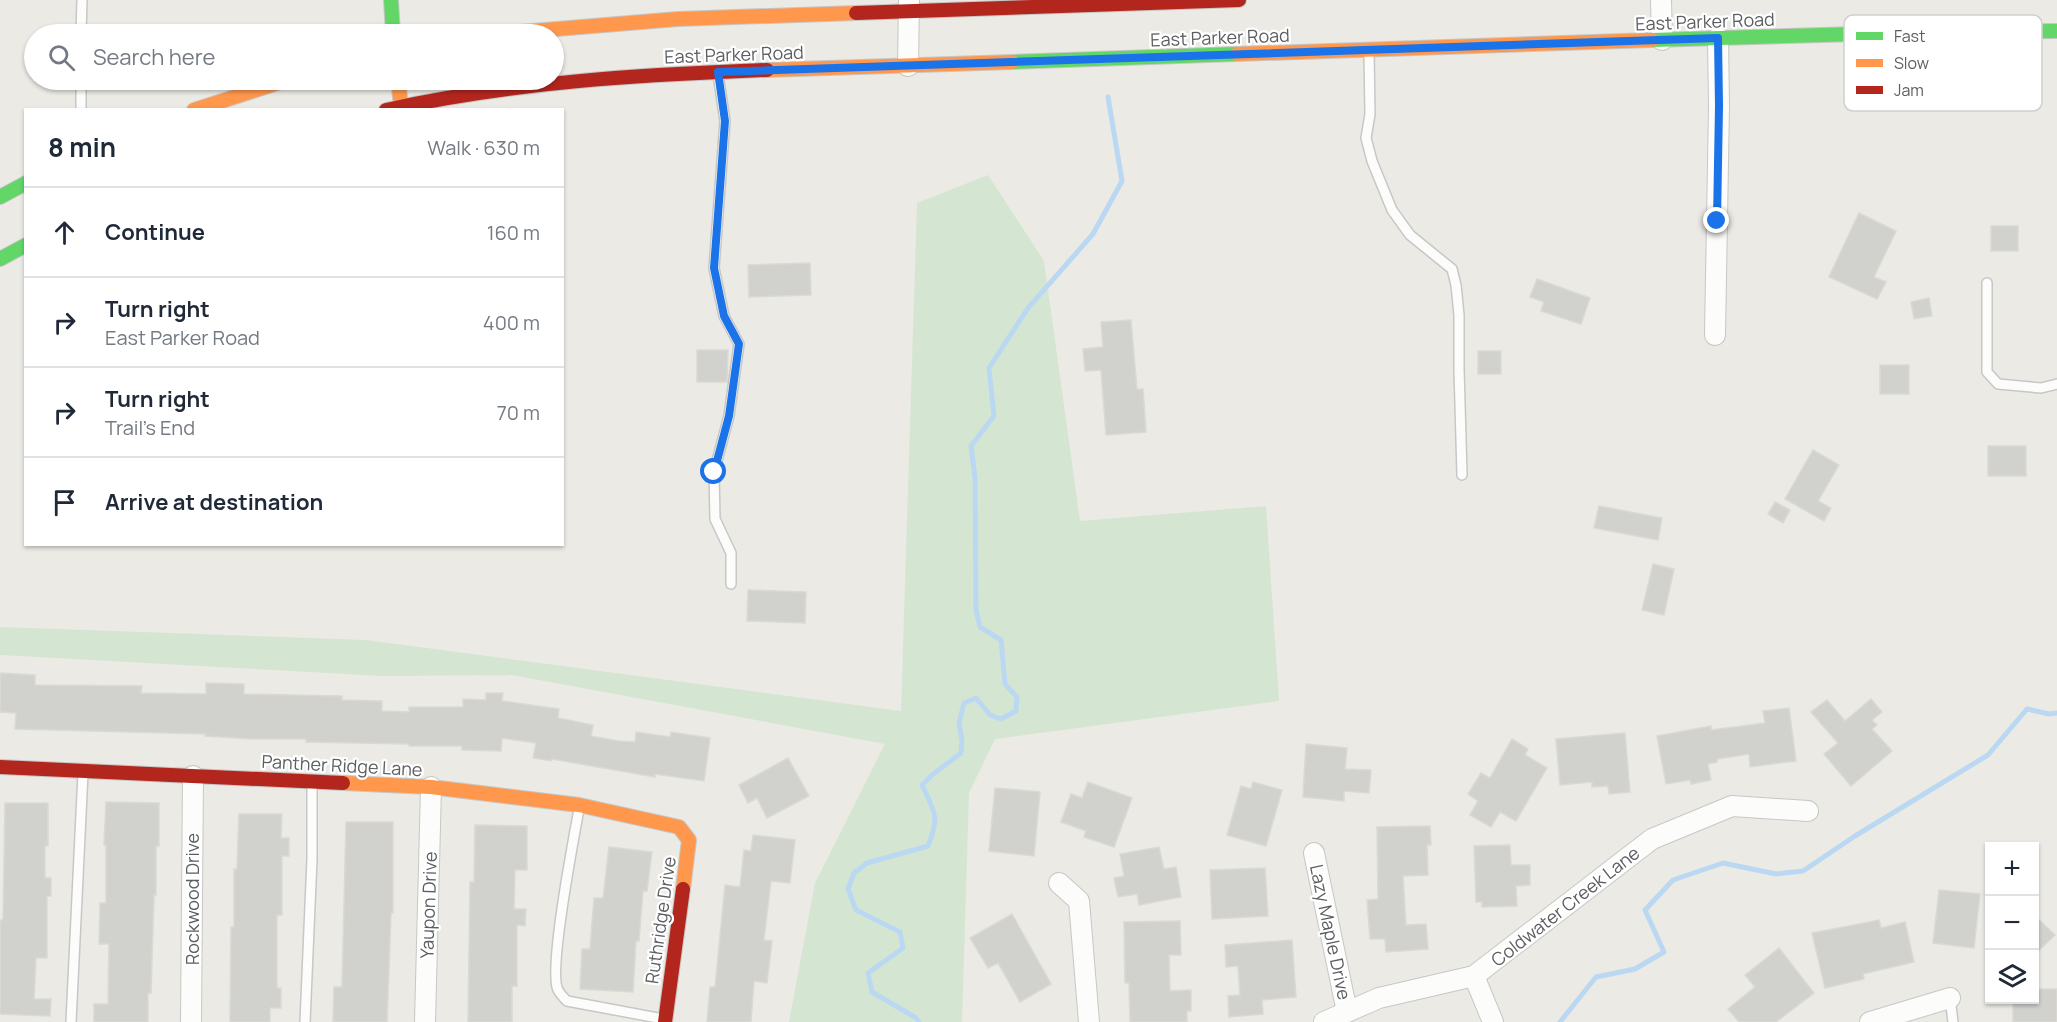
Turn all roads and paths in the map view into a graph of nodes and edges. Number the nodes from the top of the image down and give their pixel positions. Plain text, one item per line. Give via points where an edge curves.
1 (82, 0) edge
2 (391, 0) edge
3 (1239, 0) edge
4 (1661, 0) edge
5 (909, 6) edge
6 (81, 24) edge
7 (392, 24) edge
8 (564, 27) edge
9 (2042, 31) edge
10 (2057, 31) edge
11 (1844, 34) edge
12 (1718, 38) junction
13 (1662, 40) junction
14 (1369, 50) junction
15 (908, 66) junction
16 (718, 72) junction
17 (564, 81) edge
18 (81, 90) edge
19 (257, 90) edge
20 (399, 90) edge
21 (487, 90) edge
22 (401, 106) junction
23 (81, 108) edge
24 (200, 108) edge
25 (394, 108) edge
26 (24, 184) edge
27 (0, 197) edge
28 (24, 246) edge
29 (0, 259) edge
30 (1987, 283) dead end
31 (1714, 335) dead end
32 (2057, 384) edge
33 (1462, 475) dead end
34 (731, 584) dead end
35 (0, 767) edge
36 (83, 771) junction
37 (193, 776) junction
38 (312, 782) junction
39 (431, 787) junction
40 (579, 805) junction
41 (1808, 811) dead end
42 (679, 827) joint
43 (1314, 853) dead end
44 (1059, 883) dead end
45 (1474, 976) junction
46 (1950, 998) joint
47 (1347, 1012) junction
48 (665, 1021) edge
49 (71, 1022) edge
50 (191, 1022) edge
51 (305, 1022) edge
52 (424, 1022) edge
53 (1089, 1022) edge
54 (1324, 1022) edge
55 (1493, 1022) edge
56 (1870, 1022) edge
57 (1953, 1022) edge

1 - 6 lane
2 - 7 main road
3 - 5 main road, East Parker Road
4 - 13 street
5 - 8 main road, East Parker Road
5 - 15 street
9 - 10 main road, East Parker Road
11 - 12 main road, East Parker Road
12 - 13 main road, East Parker Road
12 - 31 street
13 - 14 main road, East Parker Road
14 - 15 main road, East Parker Road
14 - 33 lane via 1370,114 1366,138 1372,162 1392,210 1410,235 1452,269 1456,285
15 - 16 main road, East Parker Road
16 - 17 main road, East Parker Road
16 - 34 lane via 725,121 714,268 724,316 739,344 729,416 714,472 715,519 731,553
18 - 23 lane
19 - 24 main road
20 - 22 main road
21 - 22 main road, East Parker Road
22 - 25 main road, East Parker Road
26 - 27 main road
28 - 29 main road
30 - 32 lane via 1987,372 1998,384 2041,388
35 - 36 main road, Panther Ridge Lane
36 - 37 main road, Panther Ridge Lane
36 - 49 lane
37 - 38 main road, Panther Ridge Lane
37 - 50 street, Rockwood Drive
38 - 39 main road, Panther Ridge Lane
38 - 51 lane
39 - 40 main road, Panther Ridge Lane
39 - 52 street, Yaupon Drive
40 - 42 main road, Panther Ridge Lane
40 - 48 lane via 555,972 557,990 567,1001
41 - 45 street, Coldwater Creek Lane via 1732,806 1652,839
42 - 48 main road, Ruthridge Drive via 689,840
43 - 47 street, Lazy Maple Drive
44 - 53 street via 1079,901
45 - 47 street, Coldwater Creek Lane via 1379,998
45 - 55 street
46 - 56 street
46 - 57 lane
47 - 54 street, Coldwater Creek Lane

